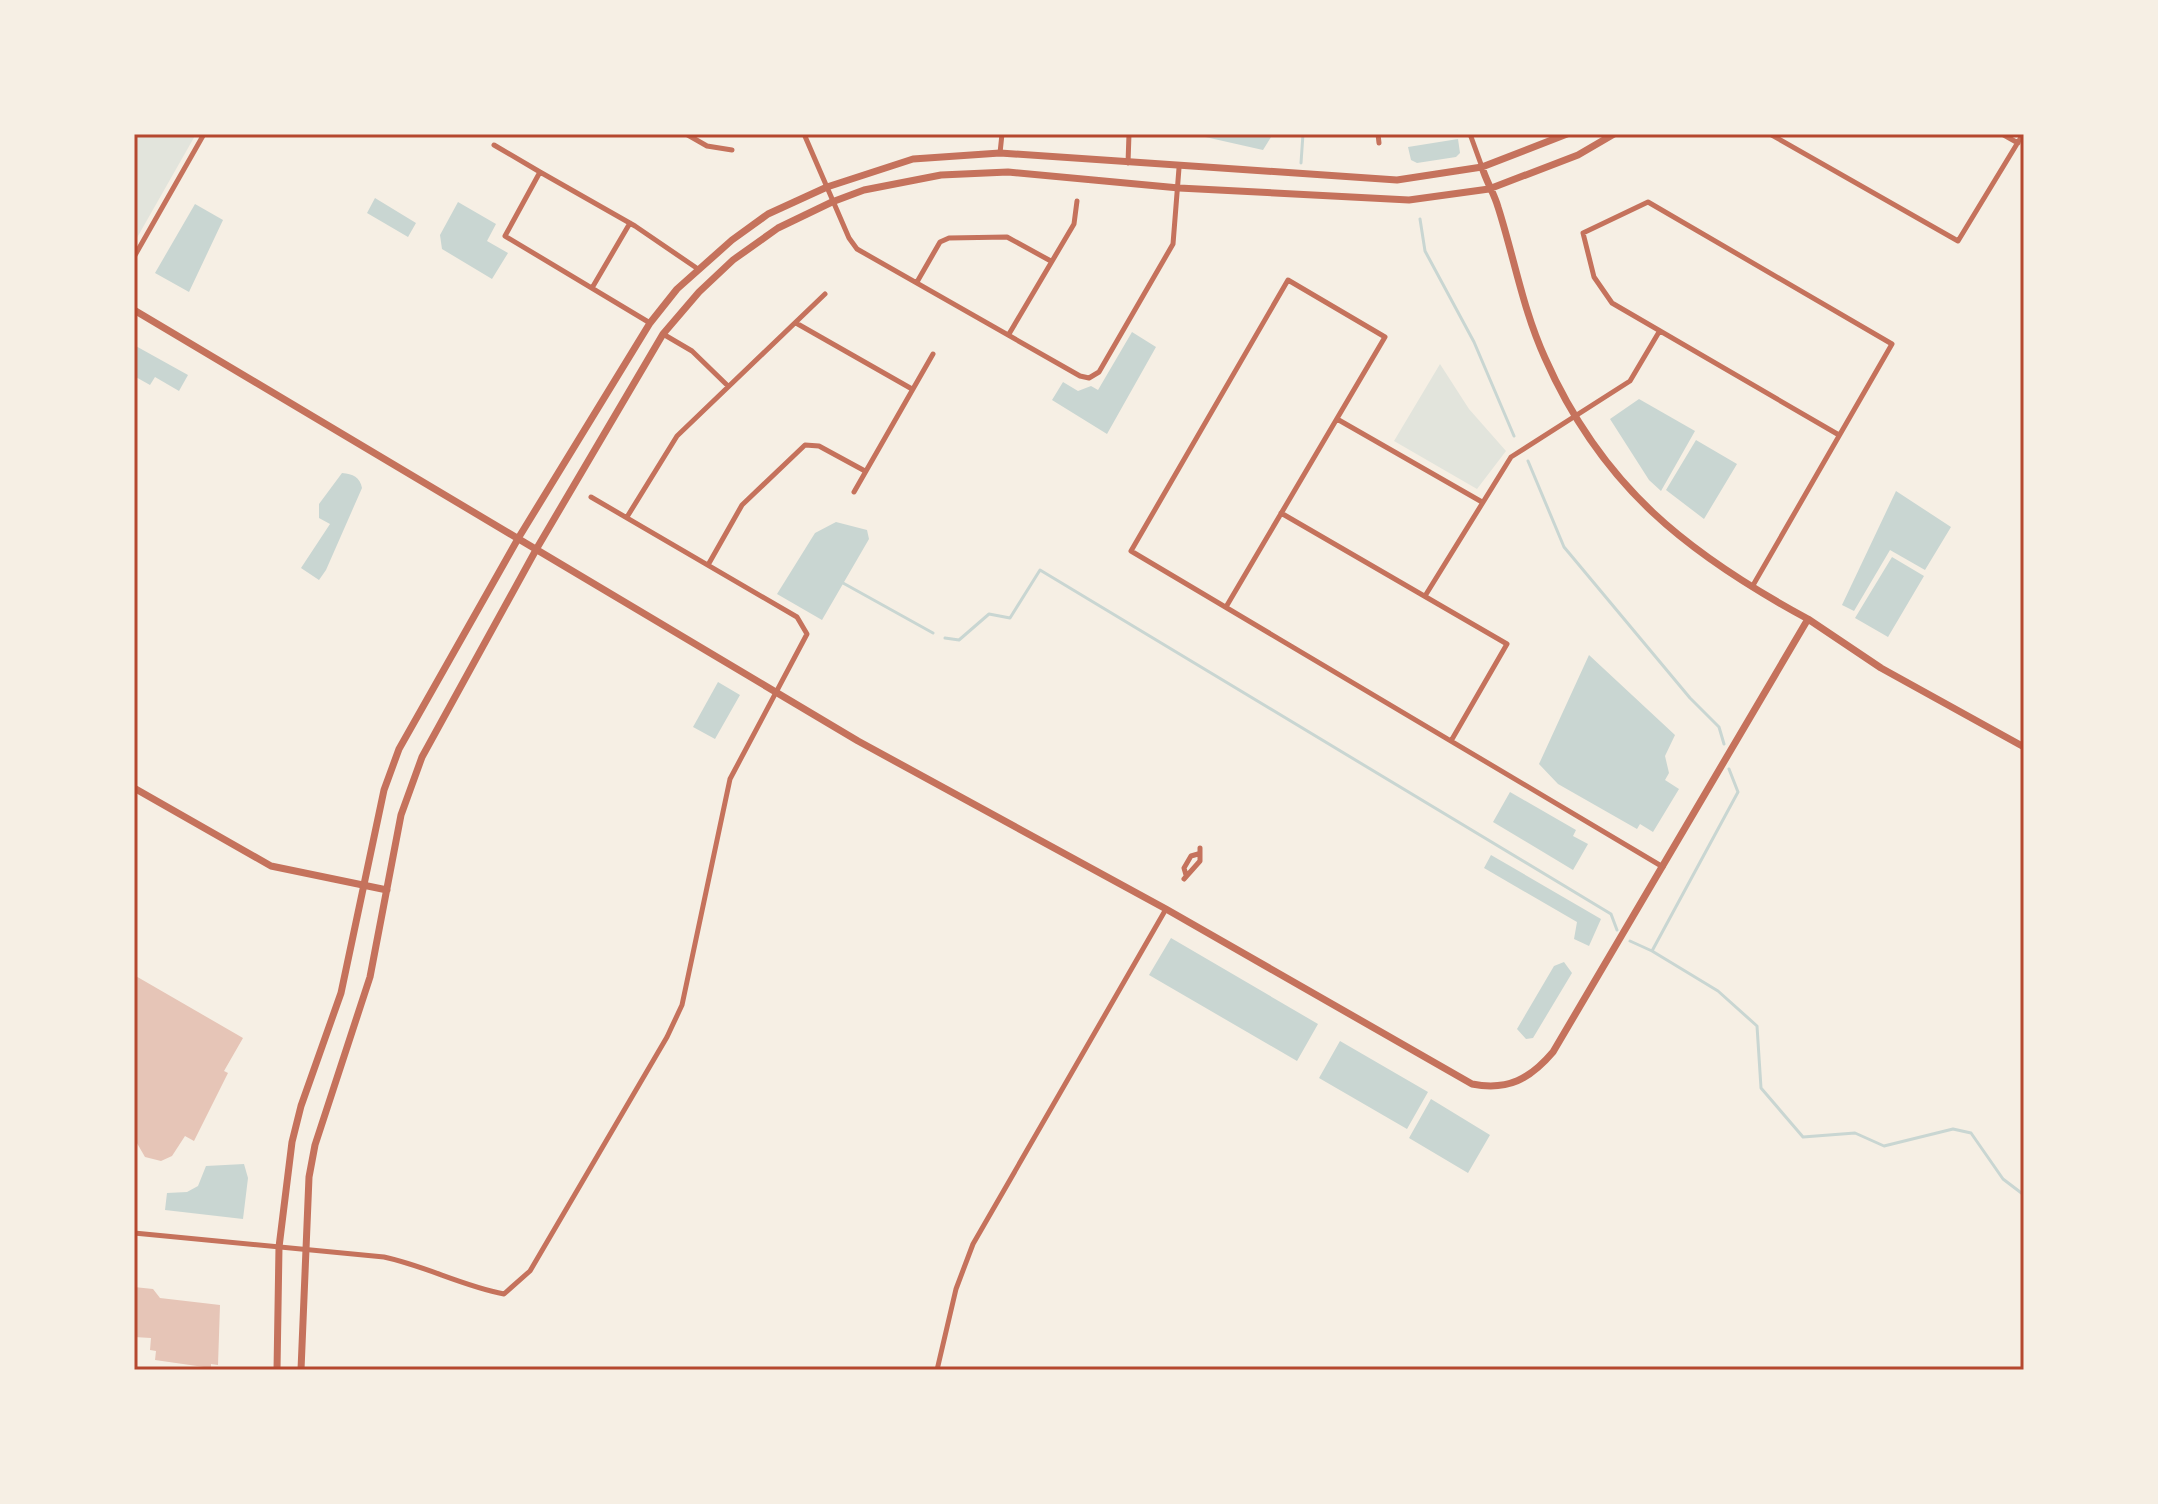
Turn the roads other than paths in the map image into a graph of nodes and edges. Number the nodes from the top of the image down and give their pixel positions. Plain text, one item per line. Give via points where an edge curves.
1 (204, 134) edge
2 (686, 134) edge
3 (804, 134) edge
4 (1002, 134) edge
5 (1129, 134) edge
6 (1378, 134) edge
7 (1470, 134) edge
8 (1567, 134) edge
9 (1614, 134) edge
10 (1770, 134) edge
11 (2002, 134) edge
12 (2023, 134) edge
13 (1379, 143) dead end
14 (2018, 143) junction
15 (494, 145) dead end
16 (732, 150) dead end
17 (1000, 153) junction
18 (1128, 163) junction
19 (1482, 167) junction
20 (1179, 168) junction
21 (540, 172) junction
22 (827, 187) junction
23 (1179, 188) junction
24 (1489, 189) junction
25 (1077, 201) dead end
26 (832, 202) junction
27 (630, 223) junction
28 (134, 257) edge
29 (1049, 260) junction
30 (698, 269) junction
31 (917, 282) junction
32 (592, 288) junction
33 (825, 294) dead end
34 (134, 310) edge
35 (650, 323) junction
36 (796, 323) junction
37 (1659, 332) junction
38 (663, 334) junction
39 (1009, 334) junction
40 (933, 354) dead end
41 (728, 386) junction
42 (912, 389) junction
43 (1575, 417) junction
44 (1337, 419) junction
45 (1839, 435) junction
46 (865, 471) junction
47 (854, 492) dead end
48 (591, 497) dead end
49 (1482, 502) junction
50 (1281, 513) junction
51 (627, 517) junction
52 (519, 537) junction
53 (537, 548) junction
54 (708, 565) junction
55 (1751, 588) junction
56 (1425, 596) junction
57 (1226, 607) junction
58 (1808, 619) junction
59 (774, 691) junction
60 (1451, 741) junction
61 (2024, 747) edge
62 (134, 788) edge
63 (1199, 851) dead end
64 (1663, 867) junction
65 (1185, 877) dead end
66 (362, 886) junction
67 (387, 890) junction
68 (1166, 909) junction
69 (134, 1233) edge
70 (279, 1247) junction
71 (306, 1250) junction
72 (277, 1370) edge
73 (301, 1370) edge
74 (937, 1370) edge

1 - 28 street
2 - 16 street via 707,146
3 - 22 street
4 - 17 street
5 - 18 street
6 - 13 street
7 - 19 street
8 - 19 street
9 - 24 street via 1578,155
10 - 14 street via 1958,241
11 - 14 street
12 - 14 street
15 - 21 street
17 - 18 street
17 - 22 street via 913,159
18 - 20 street
19 - 20 street via 1397,180
19 - 24 street
20 - 23 street
21 - 27 street
21 - 32 street via 505,236
22 - 26 street
22 - 30 street via 768,214
23 - 24 street via 1409,200
23 - 26 street via 974,172 912,179
23 - 39 street via 1173,244 1099,372 1080,376
24 - 43 street via 1544,357
25 - 29 street via 1074,224
26 - 31 street via 857,249
26 - 38 street via 778,228 733,260
27 - 30 street
27 - 32 street
29 - 31 street via 1007,237 949,238 940,242
29 - 39 street
30 - 35 street
31 - 39 street
32 - 35 street
33 - 36 street
34 - 52 street
35 - 38 street
35 - 52 street
36 - 41 street
36 - 42 street
37 - 43 street via 1630,381
37 - 45 street
37 - 45 street via 1612,303 1594,277 1583,233 1648,202 1892,344
38 - 41 street via 692,351
38 - 53 street
40 - 42 street
41 - 51 street via 677,436
42 - 46 street
43 - 49 street via 1511,457
43 - 55 street via 1651,513 1692,549
44 - 49 street
44 - 50 street
44 - 57 street via 1385,337 1288,280 1131,551
45 - 55 street
46 - 47 street
46 - 54 street via 819,446 805,445 742,505
48 - 51 street
49 - 56 street
50 - 56 street
50 - 57 street
51 - 54 street
52 - 53 street
52 - 66 street via 399,749
53 - 59 street
53 - 67 street via 422,757 401,815
54 - 59 street via 803,622 805,639
55 - 58 street
56 - 60 street via 1507,644
57 - 60 street
58 - 61 street via 1881,668
58 - 64 street
59 - 68 street
59 - 71 street via 730,779 682,1005 530,1271 504,1294 474,1288 416,1263
60 - 64 street
62 - 66 street via 271,866
63 - 65 street via 1197,866
64 - 68 street via 1553,1052 1522,1080 1489,1087 1451,1076
66 - 67 street
66 - 70 street via 341,993 292,1142
67 - 71 street via 370,977 315,1145
68 - 74 street via 973,1244
69 - 70 street
70 - 71 street
70 - 72 street
71 - 73 street

